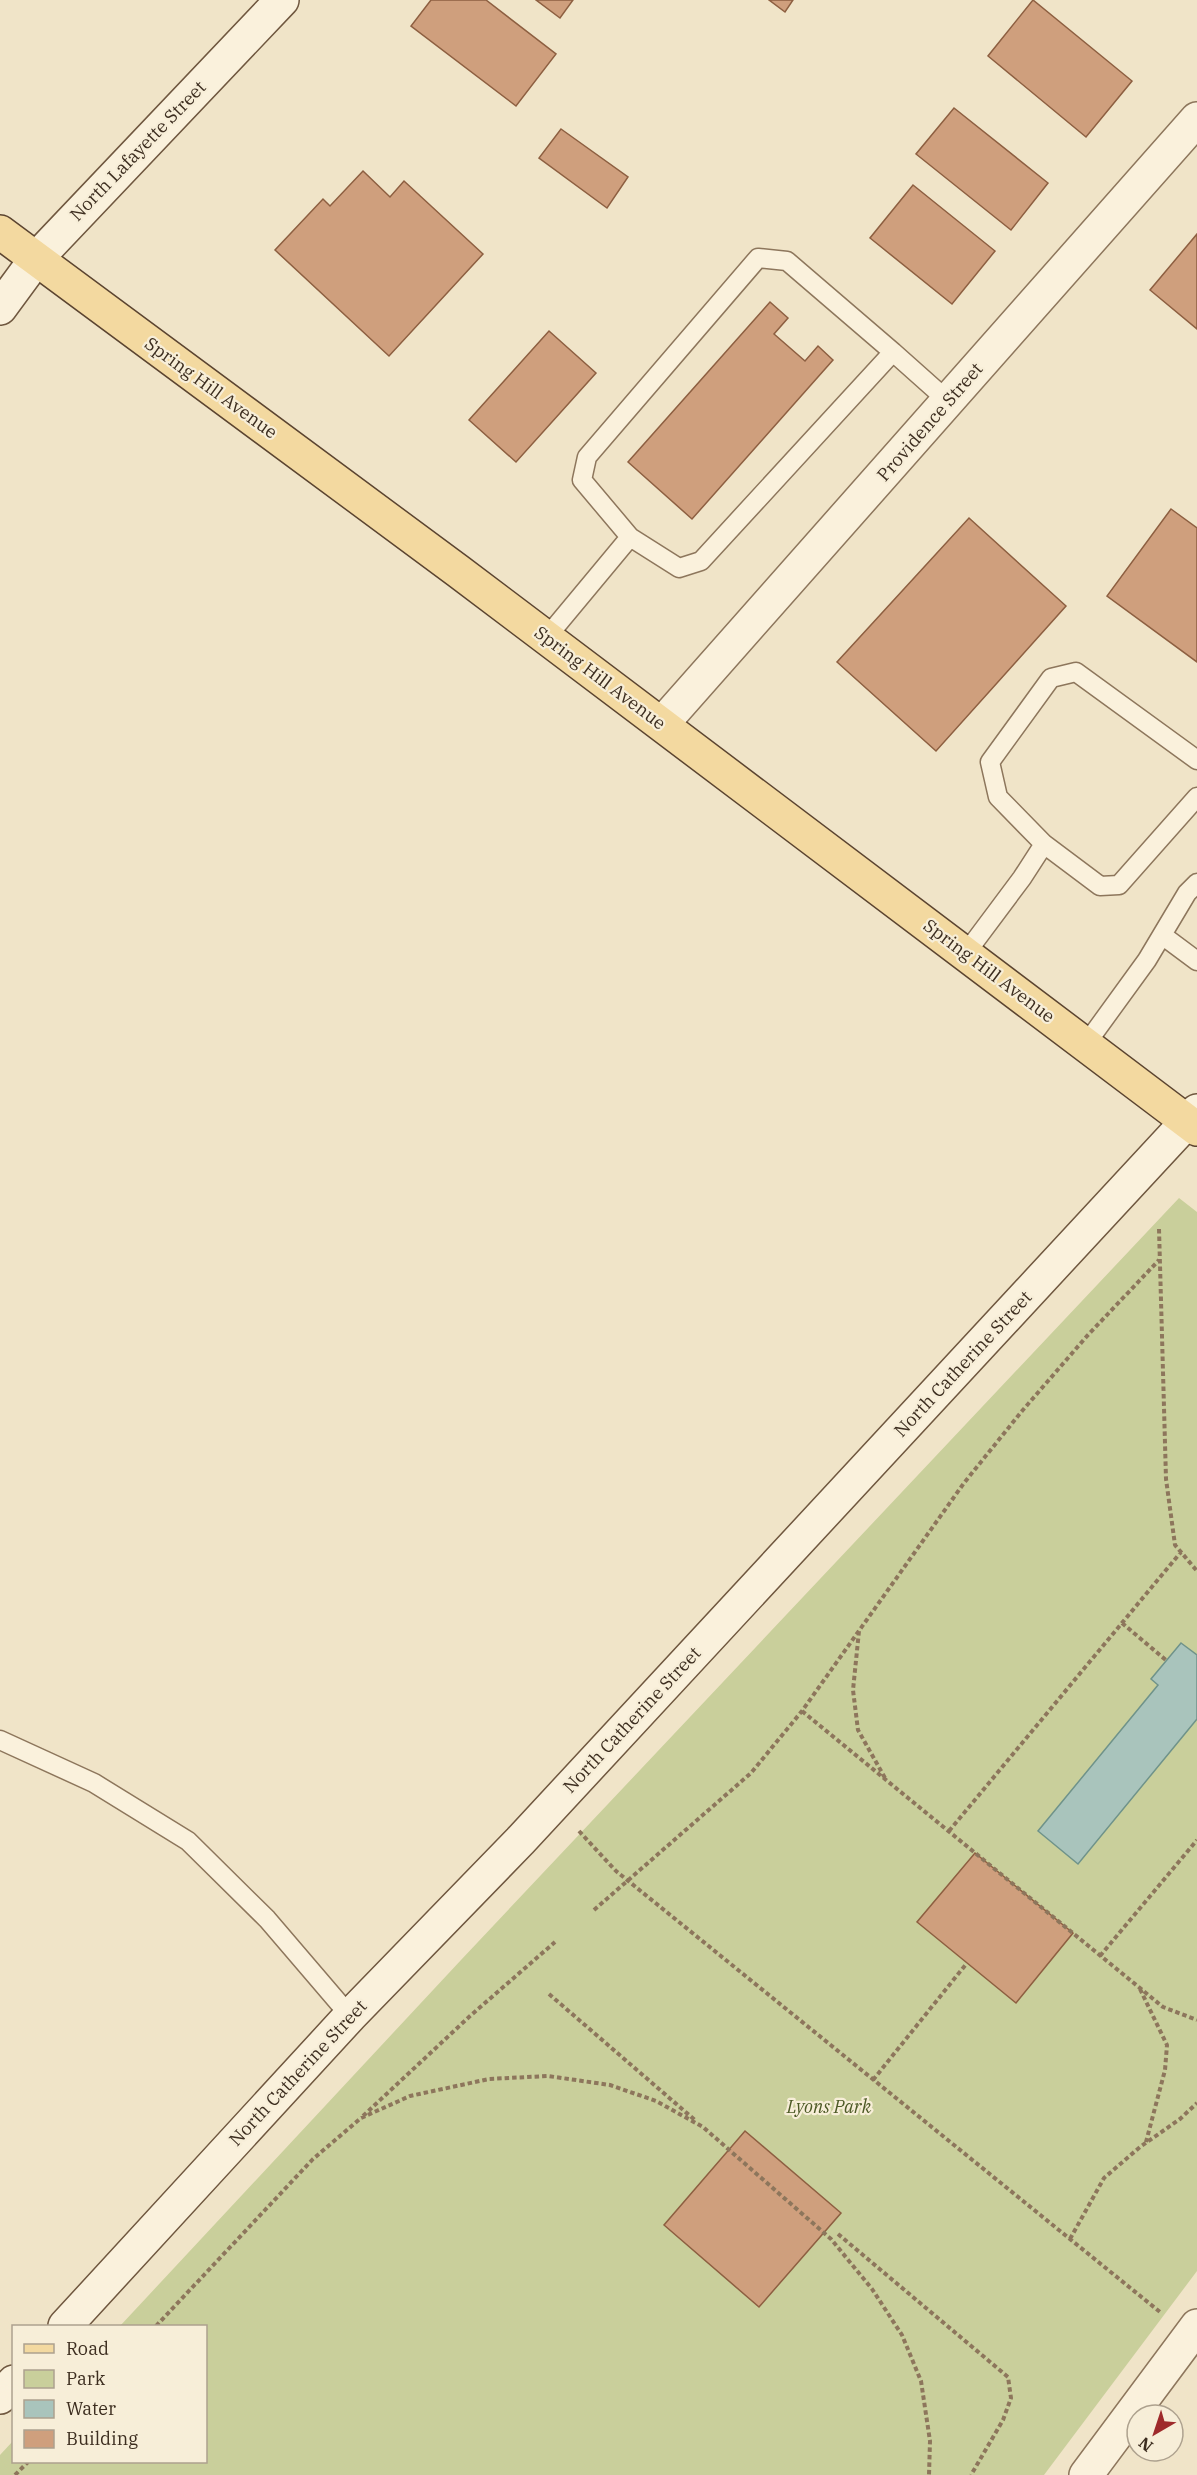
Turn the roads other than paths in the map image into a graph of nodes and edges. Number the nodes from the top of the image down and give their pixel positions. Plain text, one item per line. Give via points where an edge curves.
1 (282, 0) edge
2 (1197, 118) edge
3 (0, 232) edge
4 (36, 259) junction
5 (0, 308) edge
6 (893, 352) junction
7 (948, 401) junction
8 (630, 537) junction
9 (546, 638) junction
10 (662, 724) junction
11 (1197, 760) edge
12 (1197, 797) edge
13 (1044, 844) junction
14 (1197, 883) edge
15 (1162, 935) junction
16 (966, 953) junction
17 (1197, 961) edge
18 (1086, 1044) junction
19 (1194, 1120) edge
20 (0, 1740) edge
21 (350, 2016) junction
22 (66, 2325) edge
23 (1197, 2326) edge
24 (12, 2384) edge
25 (0, 2397) edge
26 (1086, 2475) edge

1 - 4 street, North Lafayette Street
2 - 7 street, Providence Street
3 - 4 main road, Spring Hill Avenue
4 - 5 street, North Lafayette Street
4 - 9 main road, Spring Hill Avenue
6 - 7 lane
6 - 8 lane via 701,561 679,568
6 - 8 lane via 787,261 758,258 587,457 582,480
7 - 10 street, Providence Street
8 - 9 lane
9 - 10 main road, Spring Hill Avenue
10 - 16 main road, Spring Hill Avenue
11 - 13 lane via 1076,672 1051,678 990,762 998,797
12 - 13 lane via 1119,885 1100,886
13 - 16 lane
14 - 15 lane
15 - 17 lane
15 - 18 lane
16 - 18 main road, Spring Hill Avenue
18 - 19 main road, Spring Hill Avenue
19 - 21 street, North Catherine Street via 554,1804
20 - 21 lane via 94,1783 188,1841 271,1924
21 - 22 street, North Catherine Street
23 - 26 street
24 - 25 street

